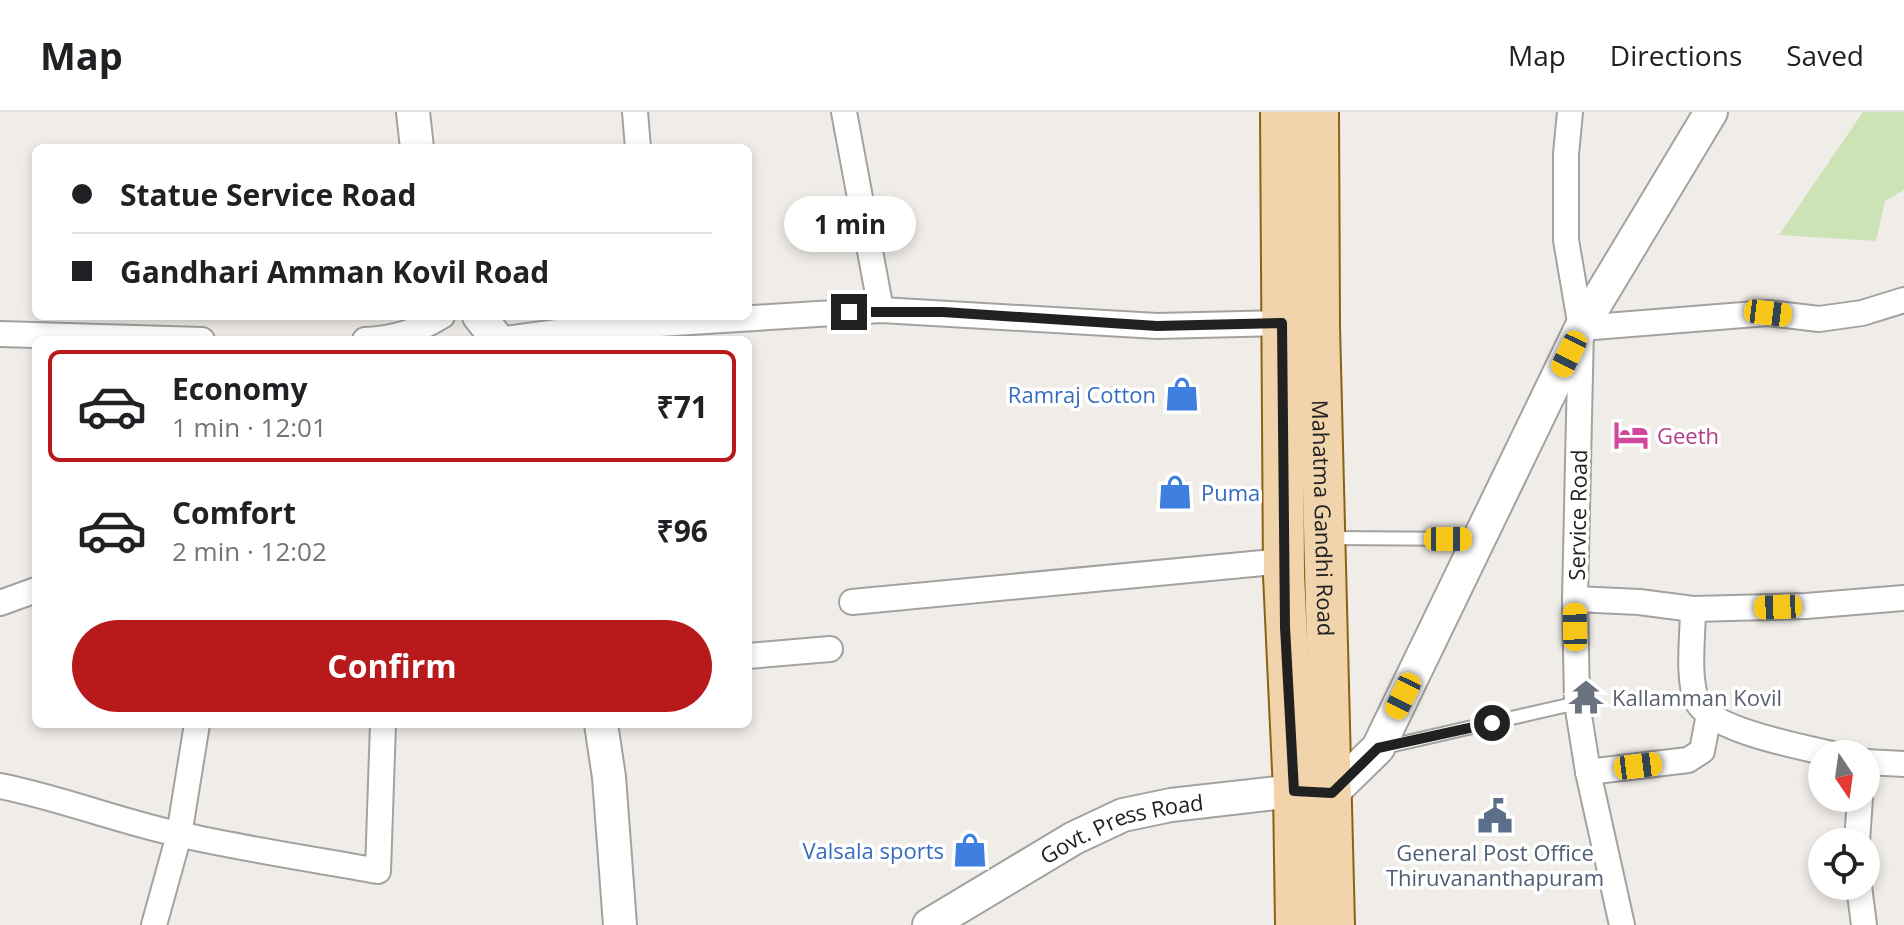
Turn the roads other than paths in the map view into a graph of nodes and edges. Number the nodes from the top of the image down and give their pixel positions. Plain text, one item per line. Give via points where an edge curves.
1 (413, 112) edge
2 (635, 112) edge
3 (844, 112) edge
4 (1281, 112) edge
5 (1318, 112) edge
6 (1570, 112) edge
7 (1711, 112) edge
8 (417, 144) edge
9 (638, 144) edge
10 (1904, 300) edge
11 (881, 310) junction
12 (752, 317) edge
13 (435, 320) edge
14 (482, 320) edge
15 (679, 320) edge
16 (654, 321) edge
17 (1282, 323) junction
18 (1581, 328) junction
19 (0, 334) edge
20 (67, 336) edge
21 (397, 336) edge
22 (495, 336) edge
23 (527, 336) edge
24 (1325, 538) junction
25 (1479, 539) junction
26 (1284, 561) junction
27 (32, 591) edge
28 (1904, 598) edge
29 (1575, 599) junction
30 (852, 602) dead end
31 (0, 603) edge
32 (1693, 609) junction
33 (830, 649) dead end
34 (752, 656) edge
35 (1577, 703) junction
36 (1709, 714) junction
37 (196, 728) edge
38 (383, 728) edge
39 (602, 728) edge
40 (1378, 748) junction
41 (1808, 748) edge
42 (1880, 763) edge
43 (1904, 764) edge
44 (1588, 772) junction
45 (0, 786) edge
46 (1313, 792) junction
47 (179, 835) junction
48 (1861, 900) edge
49 (154, 925) edge
50 (620, 925) edge
51 (929, 925) edge
52 (1296, 925) edge
53 (1334, 925) edge
54 (1622, 925) edge
55 (1864, 925) edge

1 - 8 street
2 - 9 street
3 - 11 street
4 - 17 main road, Mahatma Gandhi Road
5 - 24 main road, Mahatma Gandhi Road
6 - 18 street, Service Road via 1566,240
7 - 18 street
10 - 18 street via 1819,319 1768,313
11 - 12 street
11 - 17 street via 1157,326
13 - 21 street
14 - 22 street
15 - 16 street
16 - 23 street
17 - 26 main road, Mahatma Gandhi Road
18 - 25 street
18 - 29 street, Service Road
19 - 20 street
24 - 25 lane
24 - 46 main road, Mahatma Gandhi Road
25 - 40 street
26 - 30 street
26 - 46 main road, Mahatma Gandhi Road
27 - 31 street
28 - 32 street
29 - 32 street
29 - 35 street, Service Road
32 - 36 street via 1694,690
33 - 34 street
35 - 40 lane
35 - 44 street, Service Road
36 - 41 street via 1743,732
36 - 44 street via 1702,751 1688,760
37 - 47 street
38 - 47 street via 378,871
39 - 50 street
40 - 46 street
42 - 43 street
44 - 54 street, Service Road
45 - 47 street
46 - 51 street, Govt. Press Road via 1171,805 1123,815 1074,838
46 - 52 main road, Mahatma Gandhi Road
46 - 53 main road, Mahatma Gandhi Road
47 - 49 street
48 - 55 street

